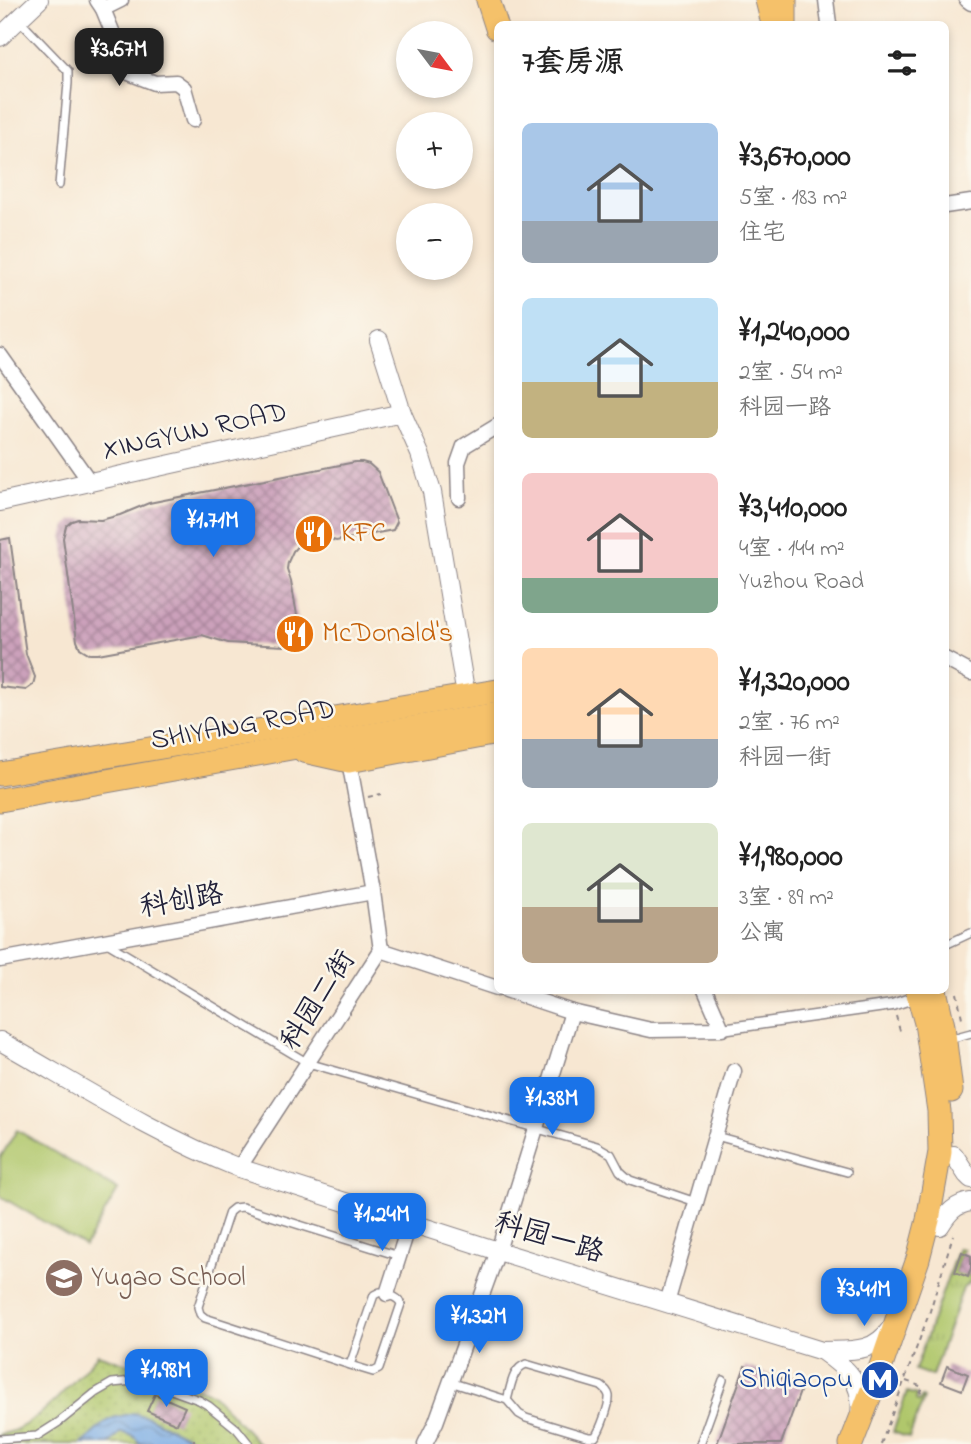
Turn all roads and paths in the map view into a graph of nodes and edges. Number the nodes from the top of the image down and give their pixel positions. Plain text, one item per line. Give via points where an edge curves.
1 (39, 0) edge
2 (121, 0) edge
3 (488, 0) edge
4 (502, 0) edge
5 (767, 0) edge
6 (778, 0) edge
7 (785, 0) edge
8 (826, 0) edge
9 (100, 5) edge
10 (18, 20) junction
11 (495, 21) edge
12 (506, 21) edge
13 (772, 21) edge
14 (782, 21) edge
15 (782, 21) edge
16 (829, 21) edge
17 (0, 37) edge
18 (193, 120) dead end
19 (59, 185) dead end
20 (971, 202) edge
21 (949, 205) edge
22 (379, 341) dead end
23 (0, 355) edge
24 (402, 413) junction
25 (494, 428) edge
26 (90, 482) junction
27 (459, 498) dead end
28 (0, 502) edge
29 (949, 661) edge
30 (971, 673) edge
31 (494, 691) edge
32 (466, 696) junction
33 (494, 714) edge
34 (494, 734) edge
35 (291, 748) junction
36 (349, 761) junction
37 (0, 774) edge
38 (0, 800) edge
39 (373, 892) junction
40 (971, 933) edge
41 (104, 941) junction
42 (949, 943) edge
43 (381, 950) junction
44 (0, 960) edge
45 (494, 987) edge
46 (518, 994) edge
47 (707, 994) edge
48 (929, 994) edge
49 (932, 994) edge
50 (932, 994) edge
51 (933, 994) edge
52 (572, 1012) junction
53 (961, 1018) dead end
54 (898, 1021) dead end
55 (722, 1029) junction
56 (900, 1031) dead end
57 (971, 1033) edge
58 (945, 1040) junction
59 (0, 1041) edge
60 (308, 1063) junction
61 (734, 1072) dead end
62 (536, 1128) junction
63 (715, 1136) junction
64 (954, 1154) junction
65 (239, 1168) junction
66 (847, 1172) dead end
67 (971, 1179) edge
68 (696, 1202) junction
69 (971, 1202) edge
70 (410, 1222) junction
71 (947, 1228) junction
72 (498, 1251) junction
73 (399, 1256) junction
74 (387, 1294) junction
75 (904, 1302) junction
76 (667, 1303) junction
77 (822, 1351) junction
78 (350, 1365) junction
79 (723, 1380) dead end
80 (904, 1381) junction
81 (450, 1382) junction
82 (919, 1396) dead end
83 (507, 1400) junction
84 (194, 1435) dead end
85 (858, 1437) edge
86 (0, 1439) edge
87 (194, 1444) edge
88 (249, 1444) edge
89 (425, 1444) edge
90 (700, 1444) edge
91 (881, 1444) edge

1 - 10 street
2 - 9 street
3 - 11 main road
4 - 12 main road
5 - 13 main road
6 - 14 main road
7 - 15 main road
8 - 16 street
9 - 18 street via 129,74 155,83 176,82 184,88
10 - 17 street
10 - 19 lane via 68,71
20 - 21 street
22 - 24 street
23 - 26 street
24 - 26 street, XINGYUN ROAD
24 - 32 street via 432,492
25 - 27 street via 464,446 457,463
26 - 28 street, XINGYUN ROAD
29 - 30 street
31 - 32 main road, SHIYANG ROAD
32 - 37 main road, SHIYANG ROAD
33 - 35 main road, SHIYANG ROAD
34 - 36 main road
35 - 36 main road
35 - 38 main road, SHIYANG ROAD
36 - 39 street, 科园二街
39 - 41 street, 科创路
39 - 43 street, 科园二街
40 - 42 lane
41 - 44 street, 科创路
41 - 60 lane
43 - 45 street
43 - 60 street, 科园二街
46 - 52 street
47 - 55 street
48 - 55 street via 892,1005
49 - 58 main road
50 - 75 main road via 926,1023 940,1152 928,1220
51 - 53 path
52 - 55 street via 651,1030
52 - 62 street
54 - 56 path
57 - 58 lane
58 - 64 main road
59 - 65 street, 科园一路 via 167,1136
60 - 62 lane
60 - 65 street, 科园二街
61 - 63 street
62 - 68 lane via 597,1146 611,1154 630,1180
62 - 72 street
63 - 66 lane
63 - 68 street
64 - 67 street
64 - 71 main road
65 - 70 street, 科园一路
68 - 76 street
69 - 71 street via 949,1212
70 - 72 street, 科园一路
70 - 73 street
71 - 80 path via 930,1311
71 - 85 main road
72 - 76 street, 科园一路
72 - 81 street
73 - 74 street
73 - 78 lane via 242,1207 229,1212 198,1307 201,1314
74 - 78 lane via 374,1295
74 - 78 lane via 401,1304 379,1369 373,1372
75 - 77 street via 884,1339 874,1345
75 - 85 main road
76 - 77 street, 科园一路
77 - 85 street via 843,1366 858,1388
79 - 90 lane
80 - 82 path via 923,1387
80 - 91 path
81 - 83 lane
81 - 89 street
83 - 83 lane via 516,1370 526,1364 601,1386 609,1397 595,1437 526,1419
84 - 87 path
86 - 88 lane via 37,1436 112,1383 144,1380 209,1406

